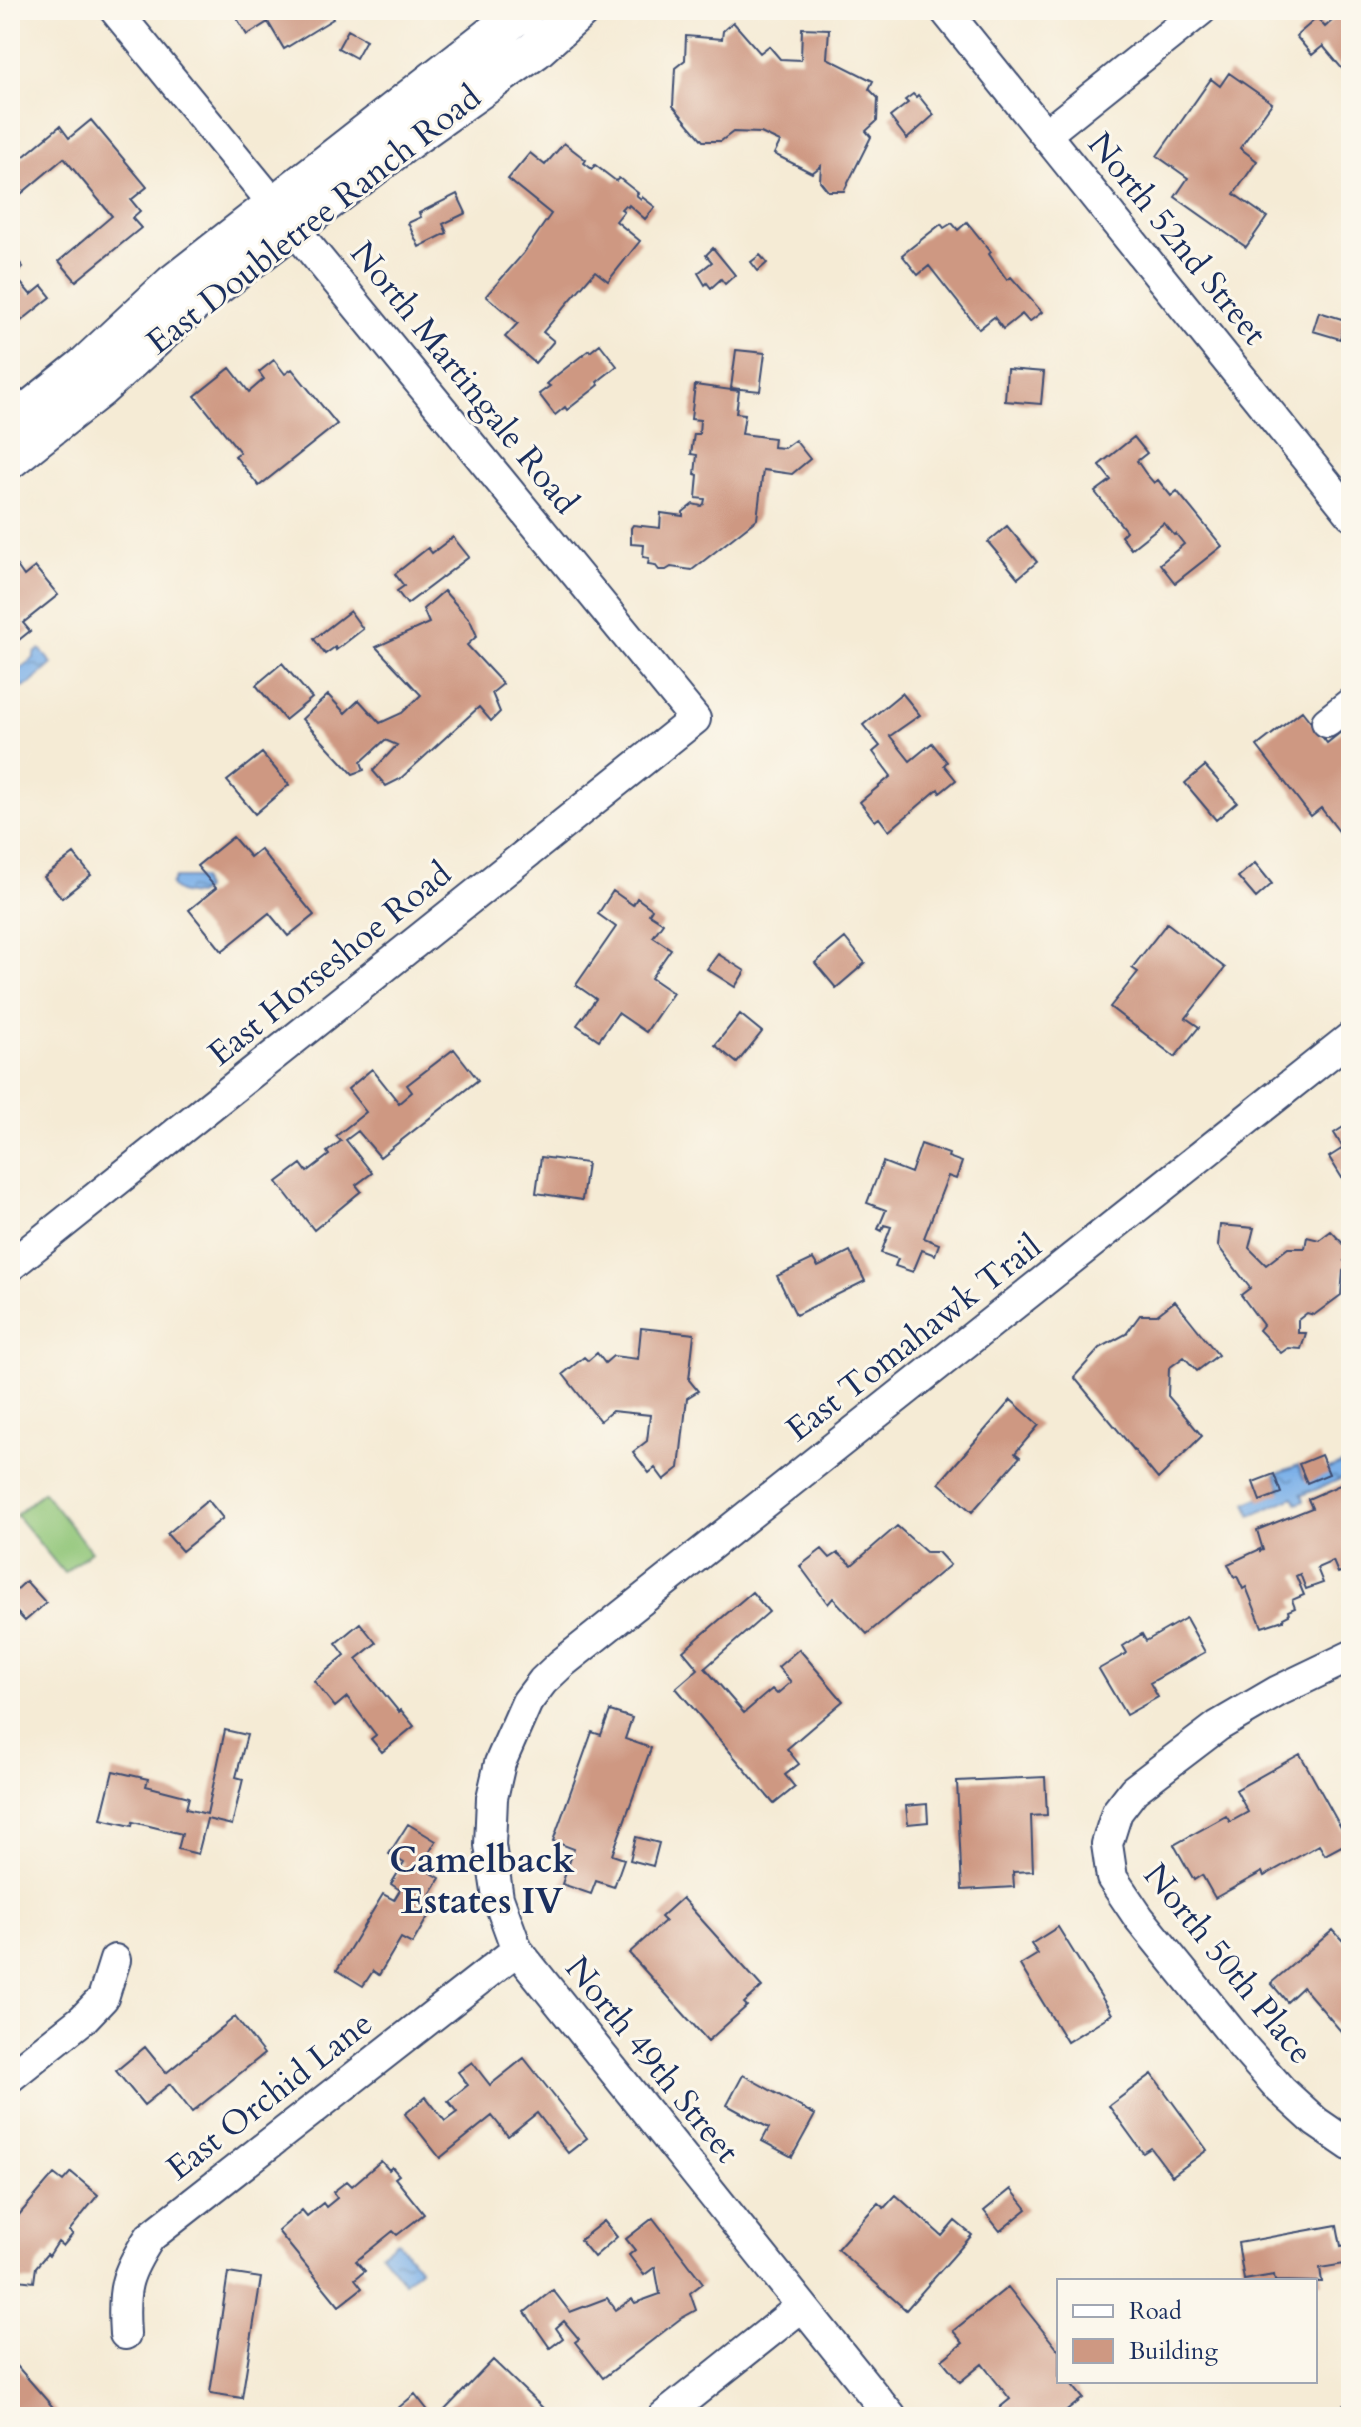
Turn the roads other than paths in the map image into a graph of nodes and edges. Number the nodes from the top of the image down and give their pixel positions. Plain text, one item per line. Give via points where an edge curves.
1 (115, 10) edge
2 (524, 10) edge
3 (580, 10) edge
4 (945, 10) edge
5 (1201, 10) edge
6 (1046, 134) junction
7 (284, 215) junction
8 (10, 427) edge
9 (10, 459) edge
10 (1351, 514) edge
11 (1351, 703) edge
12 (695, 719) joint
13 (1327, 722) dead end
14 (1351, 1037) edge
15 (10, 1266) edge
16 (1351, 1656) edge
17 (527, 1702) joint
18 (517, 1950) junction
19 (115, 1960) dead end
20 (10, 2077) edge
21 (1351, 2146) edge
22 (802, 2306) junction
23 (125, 2334) dead end
24 (663, 2417) edge
25 (891, 2417) edge

1 - 7 street, North Martingale Road
2 - 7 main road, East Doubletree Ranch Road
3 - 7 main road, East Doubletree Ranch Road via 535,50 421,131
4 - 6 street, North 52nd Street
5 - 6 street
6 - 10 street, North 52nd Street
7 - 8 main road, East Doubletree Ranch Road via 173,284
7 - 9 main road, East Doubletree Ranch Road via 100,388
7 - 12 street, North Martingale Road
11 - 13 street
12 - 15 street, East Horseshoe Road
14 - 17 street, East Tomahawk Trail via 561,1664
16 - 21 street, North 50th Place via 1218,1726 1134,1790 1117,1812 1107,1844 1112,1878 1148,1930 1281,2090
17 - 18 street, North 49th Street via 500,1763 490,1829 498,1898
18 - 22 street, North 49th Street
18 - 23 street, East Orchid Lane via 150,2237 132,2264 122,2299
19 - 20 street via 103,1998
22 - 24 street
22 - 25 street, North 49th Street

